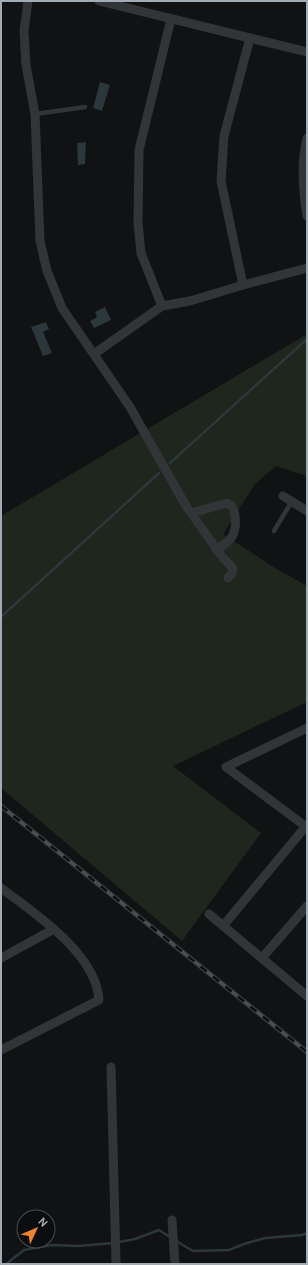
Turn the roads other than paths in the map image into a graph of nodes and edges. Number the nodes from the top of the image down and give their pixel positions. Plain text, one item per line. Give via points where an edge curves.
1 (28, 1) edge
2 (99, 1) edge
3 (171, 19) junction
4 (250, 38) junction
5 (307, 52) edge
6 (85, 107) dead end
7 (35, 114) junction
8 (307, 138) edge
9 (307, 216) edge
10 (307, 268) edge
11 (243, 285) junction
12 (162, 306) junction
13 (94, 354) junction
14 (282, 496) dead end
15 (292, 502) junction
16 (307, 511) edge
17 (191, 513) junction
18 (274, 531) dead end
19 (216, 549) junction
20 (228, 578) dead end
21 (307, 728) edge
22 (306, 825) edge
23 (1, 888) edge
24 (307, 906) edge
25 (209, 914) dead end
26 (223, 926) junction
27 (54, 929) junction
28 (1, 958) edge
29 (262, 958) junction
30 (305, 991) edge
31 (1, 1050) edge
32 (111, 1067) dead end
33 (172, 1220) dead end
34 (116, 1264) edge
35 (175, 1264) edge

1 - 7 street via 24,31 26,65
2 - 3 street
3 - 4 street
3 - 12 street via 139,150 138,223 141,253
4 - 5 street
4 - 11 street via 224,136 221,181
6 - 7 lane
7 - 13 street via 40,241 62,308
8 - 9 street via 304,149 304,197
10 - 11 street
11 - 12 street via 190,301
12 - 13 street
13 - 17 street via 130,407
14 - 15 street
15 - 16 street
15 - 18 lane
17 - 19 street
17 - 19 street via 227,503 232,505 235,531 227,543
19 - 20 street via 232,567 232,573
21 - 22 street via 226,767
22 - 26 street
23 - 27 street
24 - 29 street
25 - 26 street
26 - 29 street
27 - 28 street
27 - 31 street via 85,963 99,991 99,1000
29 - 30 street
32 - 34 street
33 - 35 street

